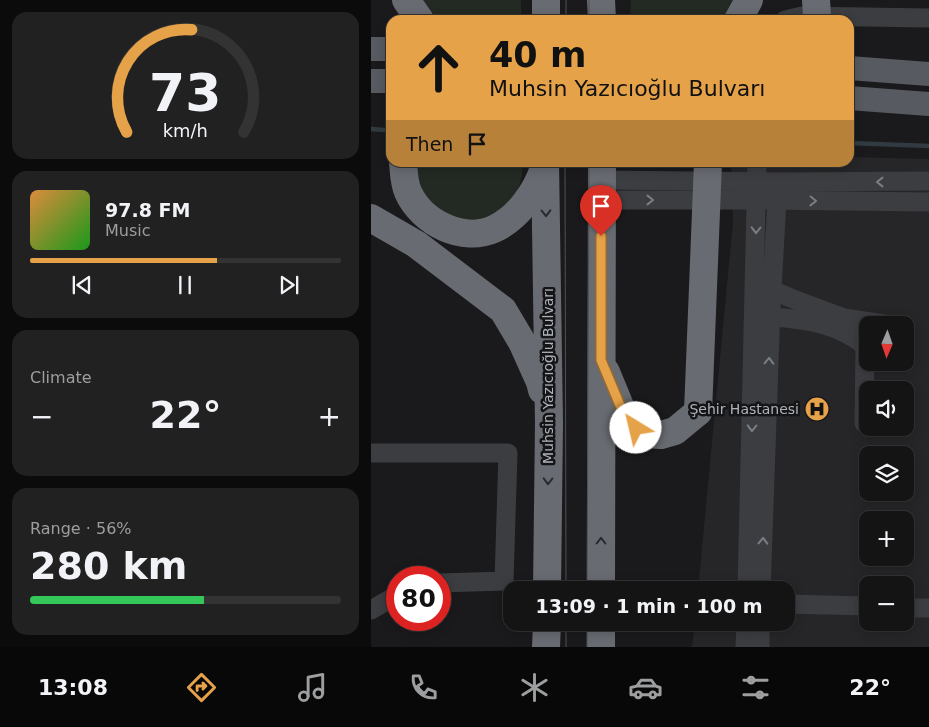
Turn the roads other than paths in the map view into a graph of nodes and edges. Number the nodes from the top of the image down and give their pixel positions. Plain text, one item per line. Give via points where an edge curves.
1 (406, 0) edge
2 (547, 0) edge
3 (601, 0) edge
4 (749, 0) edge
5 (816, 8) edge
6 (416, 15) edge
7 (546, 15) edge
8 (601, 15) edge
9 (741, 15) edge
10 (804, 15) edge
11 (929, 18) edge
12 (371, 49) edge
13 (386, 49) edge
14 (854, 68) edge
15 (929, 74) edge
16 (371, 81) edge
17 (386, 81) edge
18 (854, 98) edge
19 (929, 104) edge
20 (403, 167) edge
21 (544, 167) edge
22 (545, 167) edge
23 (708, 167) edge
24 (757, 167) edge
25 (602, 181) edge
26 (929, 181) edge
27 (757, 191) junction
28 (778, 191) junction
29 (929, 202) edge
30 (371, 218) edge
31 (772, 290) junction
32 (771, 318) junction
33 (859, 327) edge
34 (859, 333) edge
35 (601, 360) junction
36 (549, 423) junction
37 (371, 453) edge
38 (547, 581) edge
39 (601, 581) edge
40 (747, 581) edge
41 (761, 581) edge
42 (451, 583) edge
43 (386, 601) edge
44 (795, 604) edge
45 (859, 606) edge
46 (914, 608) edge
47 (929, 608) edge
48 (371, 610) edge
49 (547, 631) edge
50 (601, 631) edge
51 (746, 631) edge
52 (760, 631) edge
53 (546, 647) edge
54 (601, 647) edge
55 (745, 647) edge
56 (760, 647) edge

1 - 6 highway
2 - 7 highway
3 - 8 highway
4 - 9 highway
5 - 10 street
5 - 11 street
12 - 13 main road
14 - 15 main road
16 - 17 main road
18 - 19 main road
20 - 21 highway via 408,192 426,216 449,230 477,233 495,229 519,210 535,189
22 -> 36 highway, Muhsin Yazıcıoğlu Bulvarı
23 - 35 highway, bridge via 698,412 675,431 661,435 644,434 627,422
24 - 27 street
25 - 27 street
25 - 35 highway
26 -> 28 street
27 - 28 street
27 -> 40 street
28 -> 29 street
28 - 31 street
30 - 36 highway via 416,244 503,310 540,382
31 - 32 street
31 - 33 street
32 - 34 street via 799,318
41 -> 32 street
39 -> 35 highway
36 -> 38 highway, Muhsin Yazıcıoğlu Bulvarı
37 - 42 street via 508,453 504,581
43 - 48 street
44 - 45 street
46 - 47 street
49 - 53 highway
50 - 54 highway
51 - 55 street
52 - 56 street

